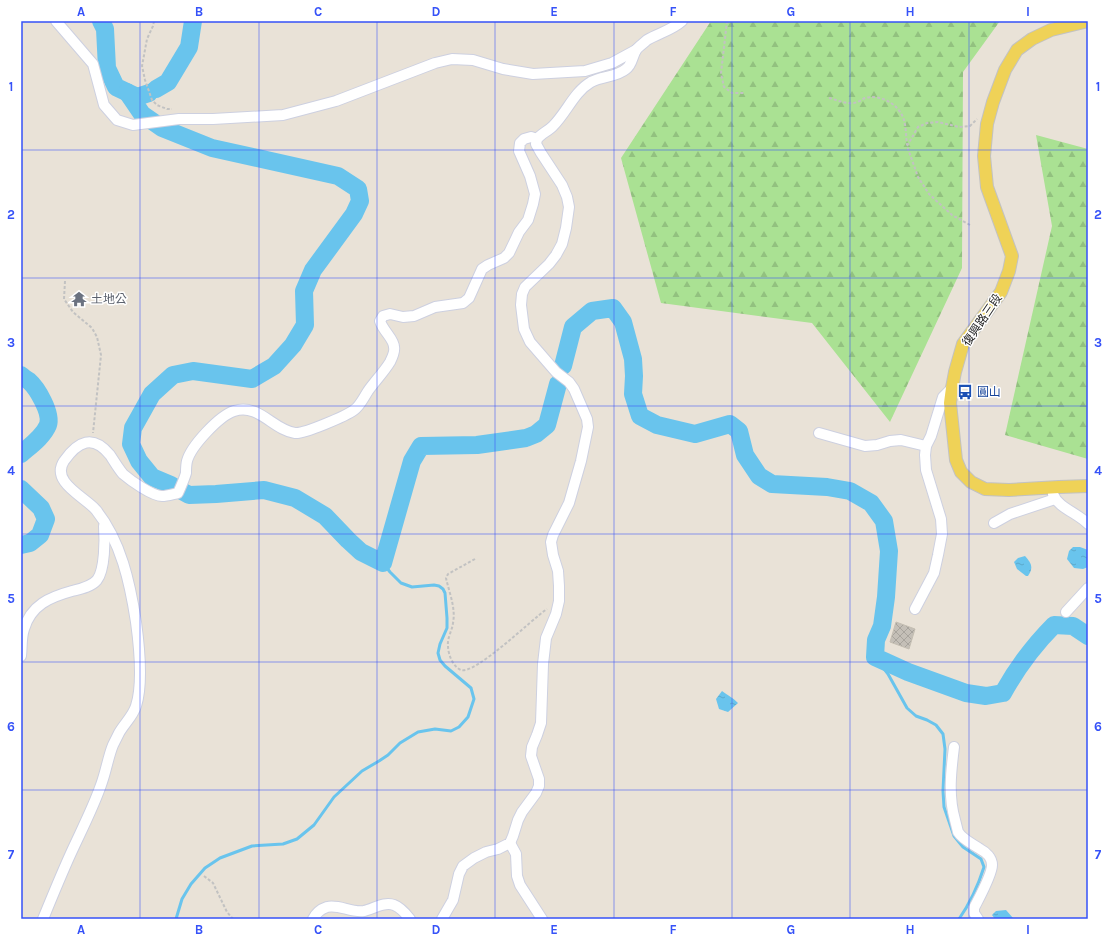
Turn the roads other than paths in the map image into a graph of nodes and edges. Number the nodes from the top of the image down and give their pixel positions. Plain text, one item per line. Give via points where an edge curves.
1 (56, 21) edge
2 (682, 21) edge
3 (1088, 21) edge
4 (636, 50) junction
5 (536, 139) junction
6 (952, 388) junction
7 (819, 433) dead end
8 (926, 446) junction
9 (1088, 486) edge
10 (1053, 494) junction
11 (104, 522) junction
12 (994, 522) dead end
13 (1088, 524) edge
14 (1088, 588) edge
15 (915, 609) dead end
16 (1066, 612) dead end
17 (21, 656) edge
18 (954, 747) dead end
19 (510, 843) junction
20 (43, 919) edge
21 (313, 919) edge
22 (410, 919) edge
23 (442, 919) edge
24 (542, 919) edge
25 (978, 919) edge

1 - 4 street via 93,64 104,105 117,120 133,125 167,120 283,115 336,101 452,58 473,60 533,74 585,71 612,63
2 - 4 street via 648,40
3 - 6 main road, 復興路三段 via 1051,30 1032,39 1017,50 1000,83 987,124 984,156 987,187 1012,256 1001,292 963,344
4 - 5 street via 627,68 621,73 592,82 580,90 560,119
5 - 11 street via 531,137 520,143 519,151 530,176 534,194 528,220 509,253 482,269 469,298 463,303 435,308 414,316 383,316 380,321 381,327 395,348 391,360 355,410 326,424 297,433 288,432 251,411 243,409 232,412 203,436 191,451 180,488 161,496 145,490 123,473 102,447 92,442 83,443 64,461 61,476
5 - 19 street via 541,153 562,185 569,207 562,244 549,264 525,286 522,294 524,329 530,342 574,388 588,427 569,503 551,542 558,571 559,601 546,638 541,723 531,756 539,786 522,812
6 - 8 street via 944,397
6 - 10 main road, 復興路三段 via 950,403 956,460 961,472 971,482 985,489
7 - 8 street via 865,446 901,440
8 - 15 street via 926,470 941,520 942,534 934,573
9 - 10 main road, 復興路三段
10 - 12 street
10 - 13 street
11 - 17 street via 103,562 98,579 83,588 57,595 41,604 31,615 24,629
11 - 20 street via 120,553 133,599 138,633 139,692 136,707 112,747 101,785
14 - 16 street
18 - 25 street via 950,782 958,832 984,851 992,865 974,908
19 - 23 street via 486,852 463,866 453,900
19 - 24 street via 516,854 520,885
21 - 22 street via 321,910 329,907 364,911 385,904 394,904

